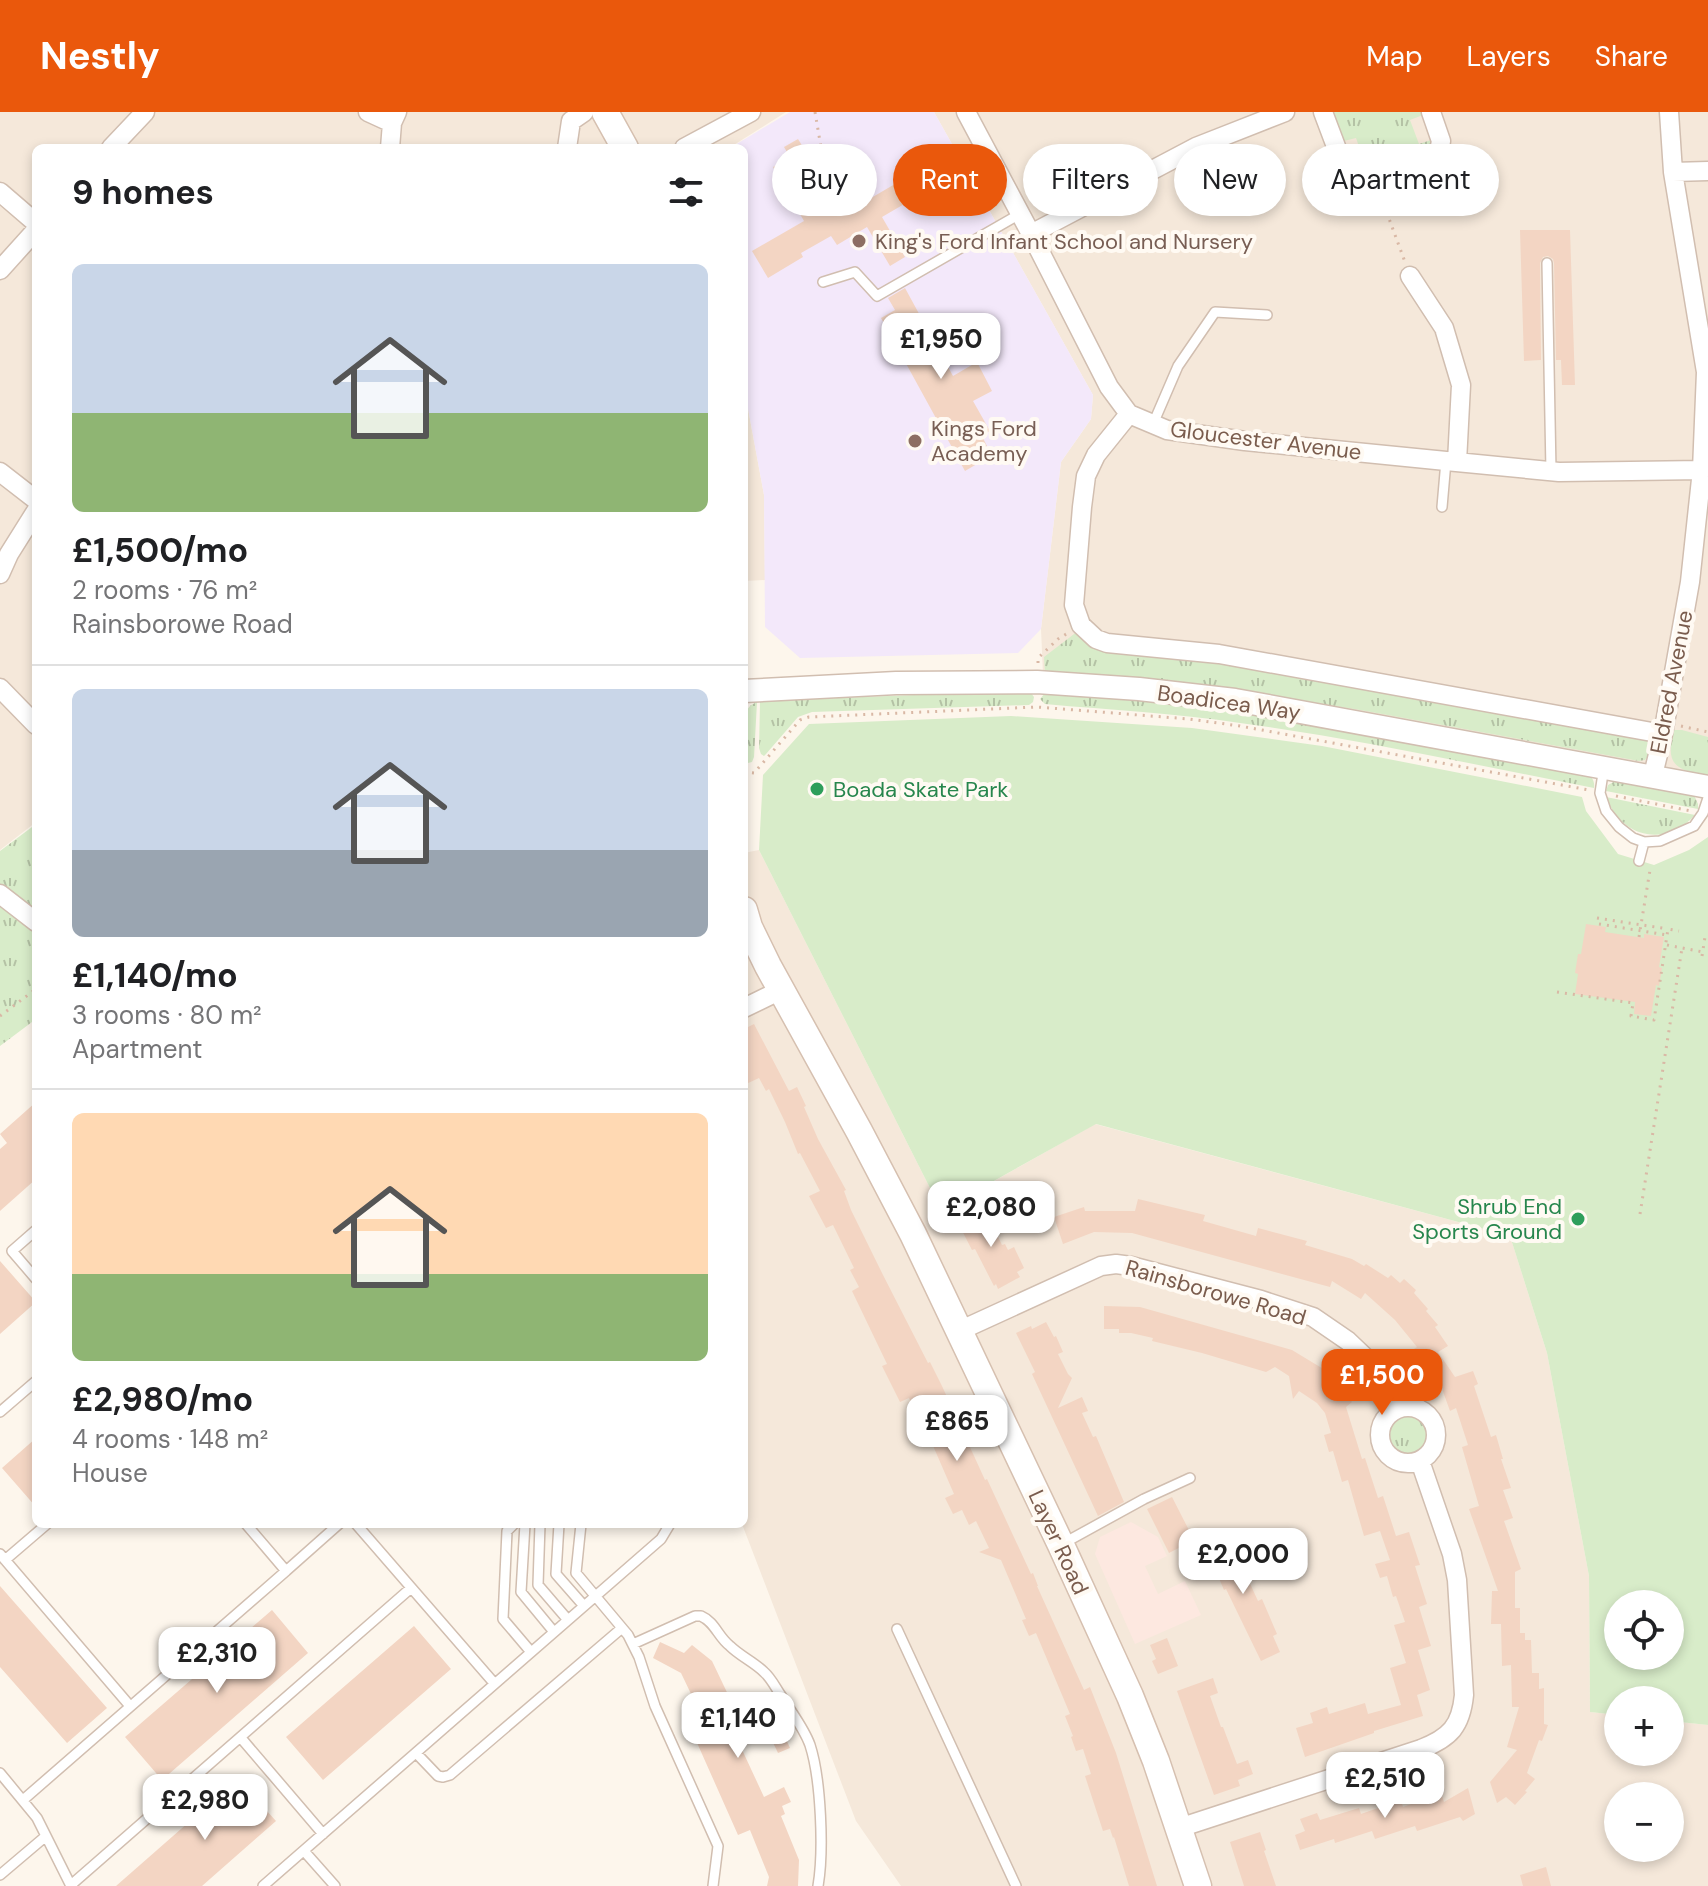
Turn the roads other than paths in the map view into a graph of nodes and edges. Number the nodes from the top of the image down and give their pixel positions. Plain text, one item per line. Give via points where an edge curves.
1 (145, 112) edge
2 (368, 112) edge
3 (584, 112) edge
4 (605, 112) edge
5 (751, 112) edge
6 (966, 112) edge
7 (1285, 112) edge
8 (1323, 112) edge
9 (1431, 112) edge
10 (1669, 112) edge
11 (394, 117) edge
12 (115, 144) edge
13 (391, 144) edge
14 (568, 144) edge
15 (623, 144) edge
16 (691, 144) edge
17 (1708, 171) edge
18 (1673, 172) junction
19 (0, 192) edge
20 (1020, 214) junction
21 (32, 220) edge
22 (32, 234) edge
23 (1031, 234) junction
24 (1547, 263) dead end
25 (0, 270) edge
26 (1410, 276) road end
27 (823, 282) dead end
28 (1267, 315) dead end
29 (1707, 372) edge
30 (1129, 414) junction
31 (1153, 424) junction
32 (1452, 462) junction
33 (1702, 470) junction
34 (1551, 471) junction
35 (0, 472) edge
36 (32, 497) edge
37 (1442, 507) dead end
38 (32, 517) edge
39 (0, 574) edge
40 (0, 688) edge
41 (748, 691) edge
42 (32, 721) edge
43 (1664, 728) junction
44 (1604, 767) junction
45 (1653, 775) junction
46 (1708, 787) edge
47 (1708, 798) edge
48 (1644, 842) junction
49 (1639, 861) dead end
50 (0, 894) edge
51 (32, 919) edge
52 (748, 924) edge
53 (781, 990) junction
54 (748, 1006) edge
55 (32, 1234) edge
56 (0, 1248) edge
57 (12, 1251) junction
58 (32, 1274) edge
59 (959, 1331) junction
60 (32, 1384) edge
61 (1397, 1409) junction
62 (0, 1412) edge
63 (1420, 1461) junction
64 (1190, 1478) dead end
65 (42, 1528) edge
66 (249, 1528) edge
67 (334, 1528) edge
68 (359, 1528) edge
69 (510, 1528) edge
70 (525, 1528) edge
71 (540, 1528) edge
72 (559, 1528) edge
73 (581, 1528) edge
74 (668, 1528) edge
75 (1061, 1545) junction
76 (3, 1557) edge
77 (286, 1571) junction
78 (411, 1588) junction
79 (596, 1596) junction
80 (584, 1606) junction
81 (568, 1620) junction
82 (622, 1628) junction
83 (897, 1629) dead end
84 (554, 1632) junction
85 (633, 1644) junction
86 (531, 1652) junction
87 (494, 1683) junction
88 (130, 1706) junction
89 (241, 1738) junction
90 (416, 1753) junction
91 (0, 1773) edge
92 (23, 1800) junction
93 (1179, 1828) junction
94 (323, 1834) junction
95 (46, 1836) junction
96 (304, 1851) junction
97 (0, 1875) edge
98 (71, 1885) edge
99 (263, 1886) edge
100 (335, 1886) edge
101 (713, 1886) edge
102 (818, 1886) edge
103 (1016, 1886) edge
104 (1198, 1886) edge

1 - 12 street
2 - 11 street
3 - 14 street via 571,121
4 - 15 main road
5 - 16 street
6 - 20 street
7 - 23 street via 1196,147
8 - 9 street via 1349,181 1378,190 1430,169 1441,141
10 - 18 street, Eldred Avenue
11 - 13 street
17 - 18 street
18 - 29 street, Eldred Avenue
19 - 21 street
20 - 23 street
20 - 27 lane via 877,296 855,272
22 - 25 street
23 - 30 street via 1109,387
24 - 34 lane
26 - 32 street via 1444,328 1461,385
28 - 31 lane via 1215,312 1178,366
29 - 33 street, Eldred Avenue
30 - 31 street, Gloucester Avenue
30 - 43 street, Boadicea Way via 1086,476 1074,605 1081,625 1096,639 1219,654
31 - 32 street, Gloucester Avenue via 1245,441
32 - 34 street, Gloucester Avenue
32 - 37 lane
33 - 34 street, Gloucester Avenue
33 - 43 street, Eldred Avenue via 1690,582
35 - 36 street
38 - 39 street
40 - 42 street
41 - 44 street, Boadicea Way via 1037,682 1139,689 1235,700
43 - 45 street, Eldred Avenue
44 - 45 street, Boadicea Way
44 - 48 lane via 1600,793 1606,811 1619,827
45 - 46 street, Boadicea Way
47 - 48 lane via 1694,826
48 - 49 lane
50 - 51 street
52 - 53 main road, Layer Road
53 - 54 street
53 - 59 main road, Layer Road
55 - 57 lane
56 - 57 lane
57 - 58 lane
59 - 61 street, Rainsborowe Road via 1101,1266 1131,1266 1313,1317 1369,1361
59 - 75 main road, Layer Road
60 - 62 lane
61 - 63 street via 1415,1407 1434,1424 1433,1449
61 - 63 street via 1380,1429 1382,1447 1402,1463
63 - 93 street via 1457,1580 1464,1695 1453,1728 1439,1742 1421,1749
64 - 75 lane
65 - 76 lane
66 - 77 lane
67 - 77 lane
68 - 78 lane
69 - 86 lane via 503,1619
70 - 84 lane via 521,1592
71 - 81 lane via 538,1585
72 - 80 lane via 556,1574
73 - 79 lane via 576,1573
74 - 79 lane
75 - 93 main road, Layer Road via 1130,1696
76 - 88 lane
77 - 88 lane
78 - 87 lane
78 - 89 lane
79 - 80 lane
79 - 82 lane
80 - 81 lane
81 - 84 lane
82 - 85 lane
82 - 90 lane via 450,1775 438,1776
83 - 103 lane
84 - 86 lane
85 - 101 lane via 718,1846
85 - 102 lane via 701,1616 765,1672 810,1745 820,1820
86 - 87 lane
87 - 90 lane
88 - 92 lane
89 - 94 lane
89 - 98 lane
90 - 94 lane
91 - 92 lane
92 - 95 lane
93 - 104 main road, Layer Road
94 - 96 lane
95 - 97 lane
95 - 98 lane
96 - 99 lane
96 - 100 lane

